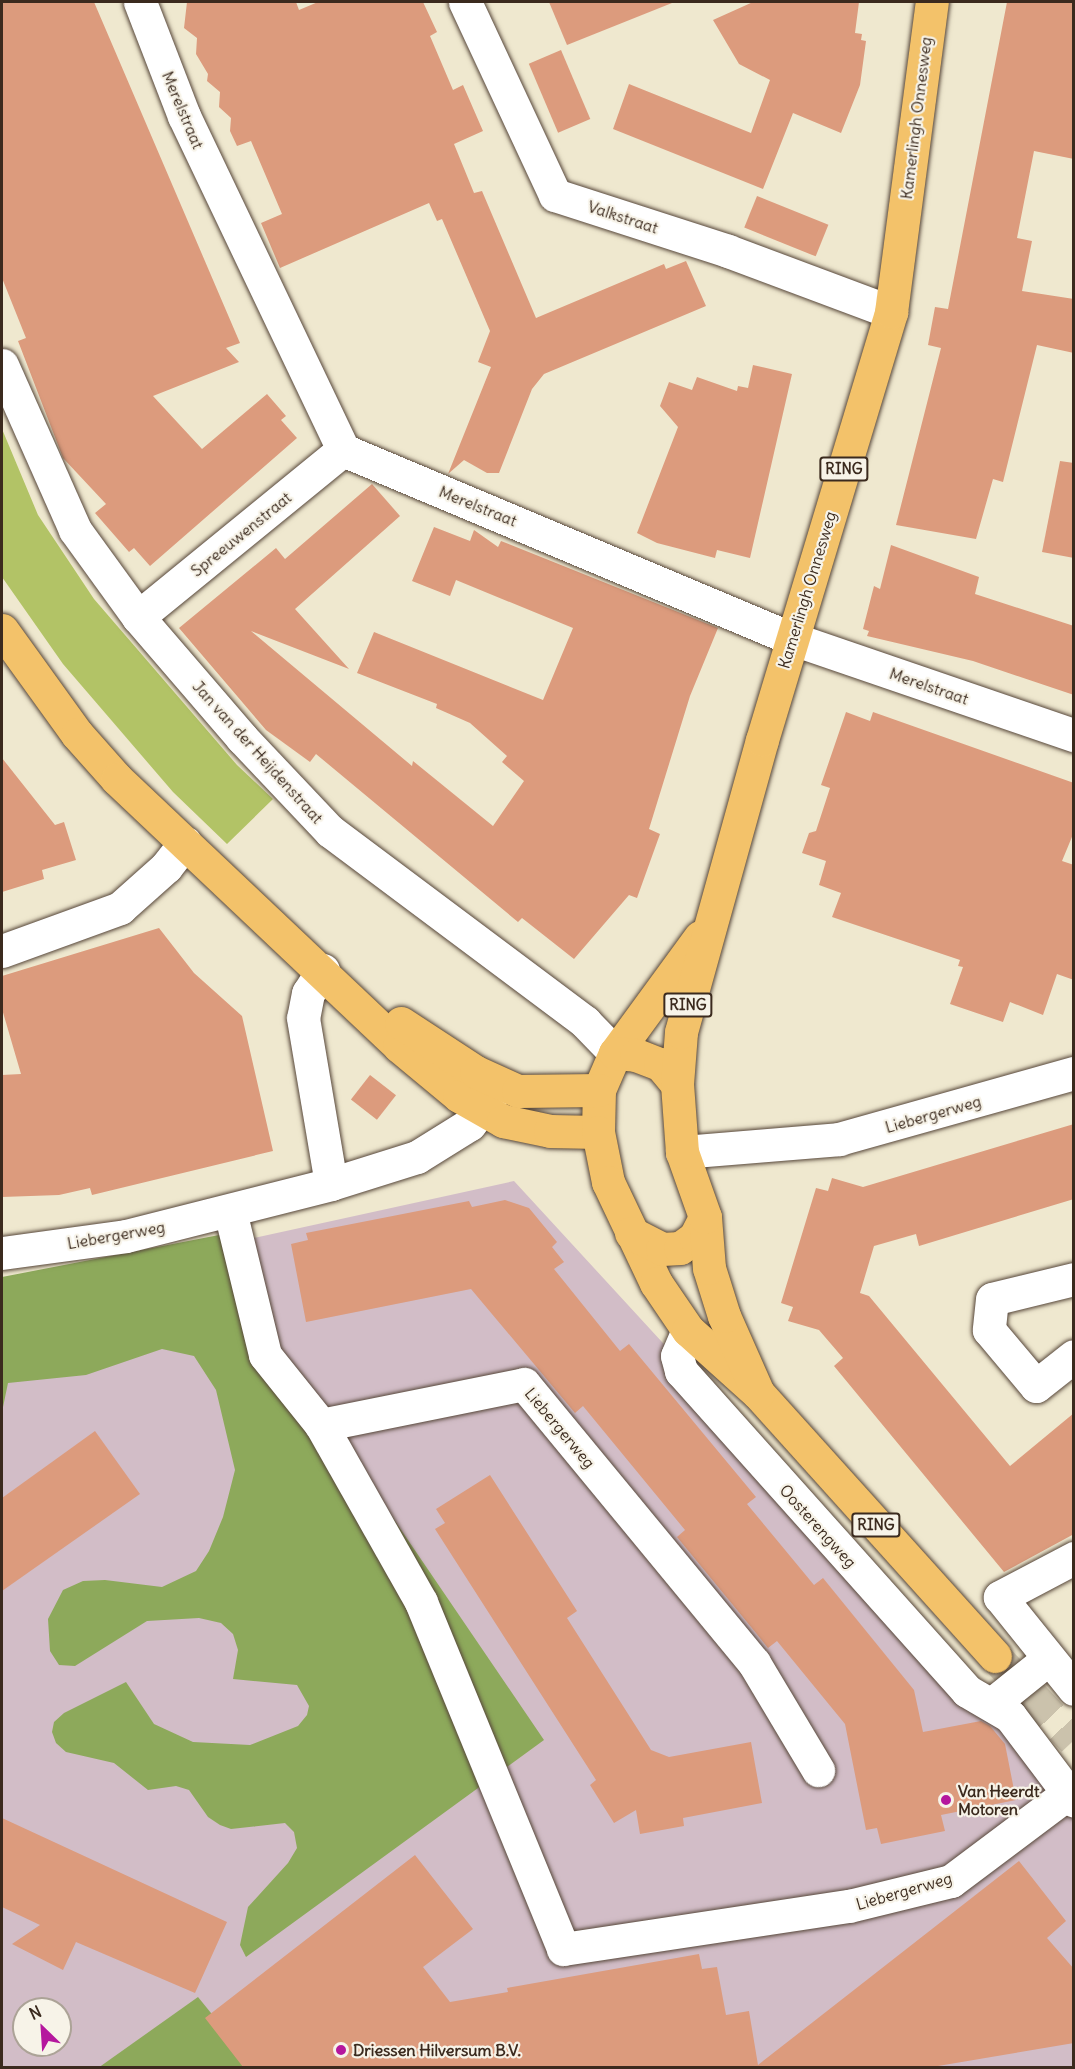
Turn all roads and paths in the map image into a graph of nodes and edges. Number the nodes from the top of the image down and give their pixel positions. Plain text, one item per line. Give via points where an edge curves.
1 (140, 2) edge
2 (932, 2) edge
3 (472, 4) edge
4 (891, 312) junction
5 (2, 365) edge
6 (343, 450) junction
7 (138, 617) junction
8 (2, 630) edge
9 (793, 639) junction
10 (1074, 735) edge
11 (184, 843) junction
12 (709, 927) junction
13 (2, 951) edge
14 (322, 970) junction
15 (615, 1053) junction
16 (1074, 1073) edge
17 (677, 1084) junction
18 (599, 1089) junction
19 (492, 1096) junction
20 (598, 1132) junction
21 (682, 1152) junction
22 (331, 1184) junction
23 (230, 1211) junction
24 (705, 1217) junction
25 (631, 1233) junction
26 (2, 1253) edge
27 (1074, 1279) edge
28 (688, 1330) junction
29 (1074, 1356) edge
30 (758, 1393) junction
31 (321, 1425) junction
32 (1074, 1558) edge
33 (995, 1656) tunnel mouth
34 (1047, 1660) junction
35 (1074, 1689) edge
36 (992, 1704) junction
37 (818, 1770) dead end
38 (1070, 1797) edge

1 - 6 street, Merelstraat via 184,116
2 - 4 main road, Kamerlingh Onnesweg / RING
3 - 4 street, Valkstraat via 555,195 728,251
4 - 9 main road, Kamerlingh Onnesweg / RING
5 - 7 street, Jan van der Heijdenstraat via 75,530
6 - 7 street, Spreeuwenstraat
6 - 9 street, Merelstraat
7 - 15 street, Jan van der Heijdenstraat via 242,738 330,831 585,1022
8 - 11 main road via 77,734
9 - 10 street, Merelstraat
9 - 12 main road, Kamerlingh Onnesweg / RING
11 - 13 street via 166,867 120,909
11 - 14 main road
12 - 15 main road, Kamerlingh Onnesweg / RING
12 - 17 main road, Kamerlingh Onnesweg / RING via 681,1032
14 - 19 main road via 435,1046
14 - 22 street via 308,993 303,1018
15 - 17 main road via 636,1055 660,1064
15 - 18 main road, Kamerlingh Onnesweg / RING
16 - 21 street, Liebergerweg via 838,1139
17 - 21 main road, RING
18 - 19 main road via 518,1091
18 - 20 main road, RING
19 - 20 main road via 503,1120 550,1131
19 - 22 street, Liebergerweg via 470,1124 417,1157
20 - 25 main road, RING via 608,1182
21 - 24 main road, RING
22 - 23 street, Liebergerweg
23 - 26 street, Liebergerweg via 126,1236
23 - 31 street via 265,1355
24 - 25 main road via 695,1237 680,1248 662,1249
24 - 30 main road, RING via 708,1269
25 - 28 main road, RING via 656,1283
27 - 29 street via 992,1299 988,1330 1036,1386
28 - 30 main road, RING
28 - 36 street, Oosterengweg via 677,1356 681,1371 967,1691
30 - 33 main road, RING
31 - 37 street, Liebergerweg via 524,1384 754,1664
31 - 38 street, Liebergerweg via 422,1602 563,1949 849,1906 951,1881
32 - 34 street via 1000,1597
34 - 35 street
34 - 36 street
36 - 38 street, Oosterengweg via 1010,1716

